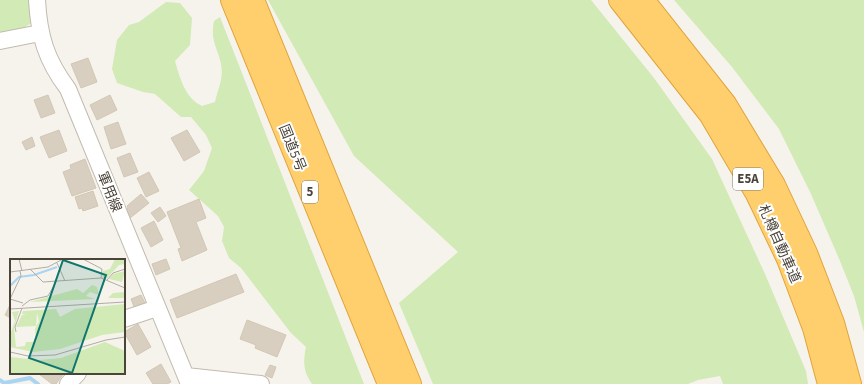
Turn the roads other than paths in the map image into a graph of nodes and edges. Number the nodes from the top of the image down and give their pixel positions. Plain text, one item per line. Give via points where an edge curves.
1 (37, 0) edge
2 (232, 0) edge
3 (253, 0) edge
4 (620, 0) edge
5 (642, 0) edge
6 (40, 33) junction
7 (0, 41) edge
8 (157, 308) junction
9 (125, 319) edge
10 (77, 374) edge
11 (188, 380) edge
12 (68, 384) edge
13 (261, 384) edge
14 (389, 384) edge
15 (410, 384) edge
16 (829, 384) edge
17 (850, 384) edge

1 - 6 street, 軍用線
2 - 14 highway, 国道5号 / 5
3 - 15 highway, 国道5号 / 5
4 - 16 highway, 札樽自動車道 / E5A via 710,114 757,194 788,259 814,328
5 - 17 highway, 札樽自動車道 / E5A via 725,104 774,185 806,253 833,323
6 - 7 street
6 - 8 street, 軍用線 via 55,73 68,89
8 - 9 street
8 - 11 street, 軍用線
10 - 12 street
11 - 13 street

